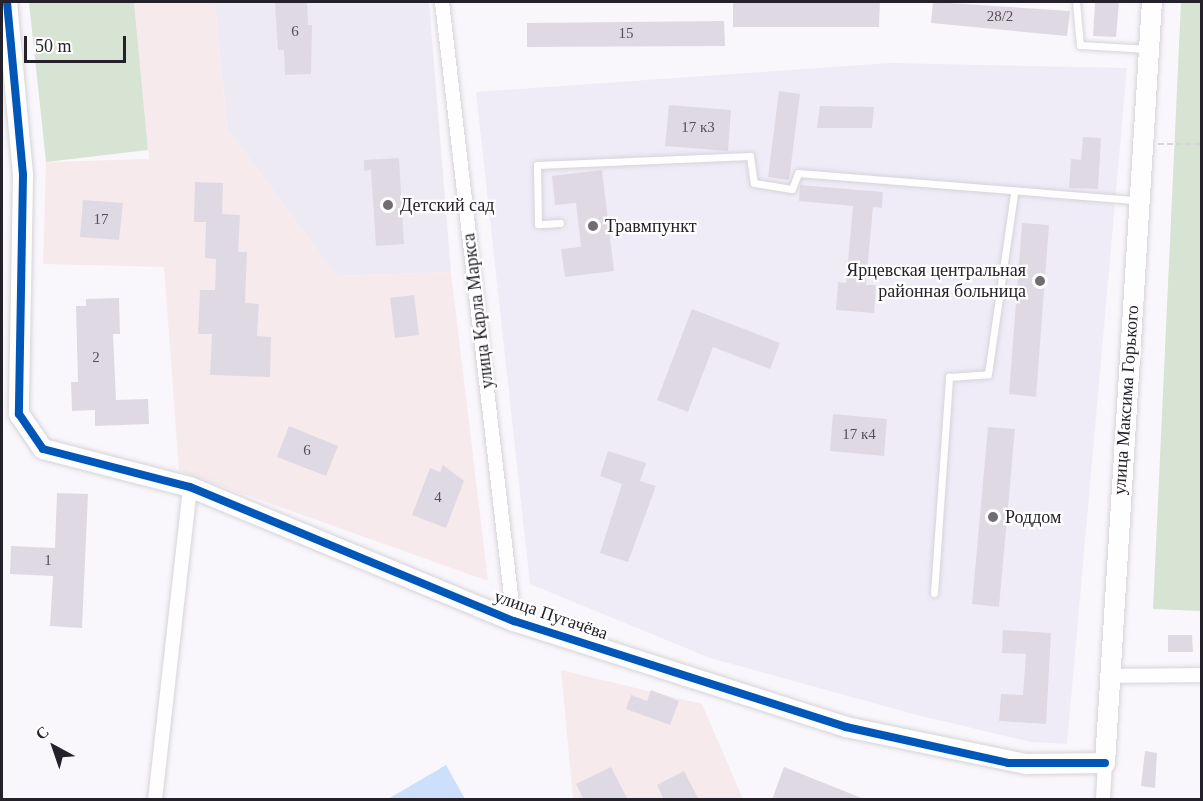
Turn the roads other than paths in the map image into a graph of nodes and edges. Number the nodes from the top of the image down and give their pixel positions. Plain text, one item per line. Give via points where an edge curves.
1 (7, 2) edge
2 (442, 2) edge
3 (1076, 2) edge
4 (1152, 2) edge
5 (1149, 49) junction
6 (1014, 193) junction
7 (1139, 201) junction
8 (560, 223) dead end
9 (190, 486) junction
10 (934, 592) dead end
11 (514, 621) junction
12 (1202, 675) edge
13 (1109, 676) junction
14 (1105, 764) junction
15 (155, 800) edge
16 (1103, 800) edge

1 - 9 street, улица Пугачёва via 23,175 19,414 44,449
2 - 11 street, улица Карла Маркса
3 - 5 lane via 1080,45
4 - 5 street, улица Максима Горького
5 - 7 street, улица Максима Горького
6 - 7 lane
6 - 8 lane via 798,173 792,189 754,183 750,156 537,165 538,224
6 - 10 lane via 988,374 949,377
7 - 13 street, улица Максима Горького
9 - 11 street, улица Пугачёва
9 - 15 street
11 - 14 street, улица Пугачёва via 846,727 1008,763
12 - 13 street
13 - 14 street, улица Максима Горького
14 - 16 street, улица Максима Горького

